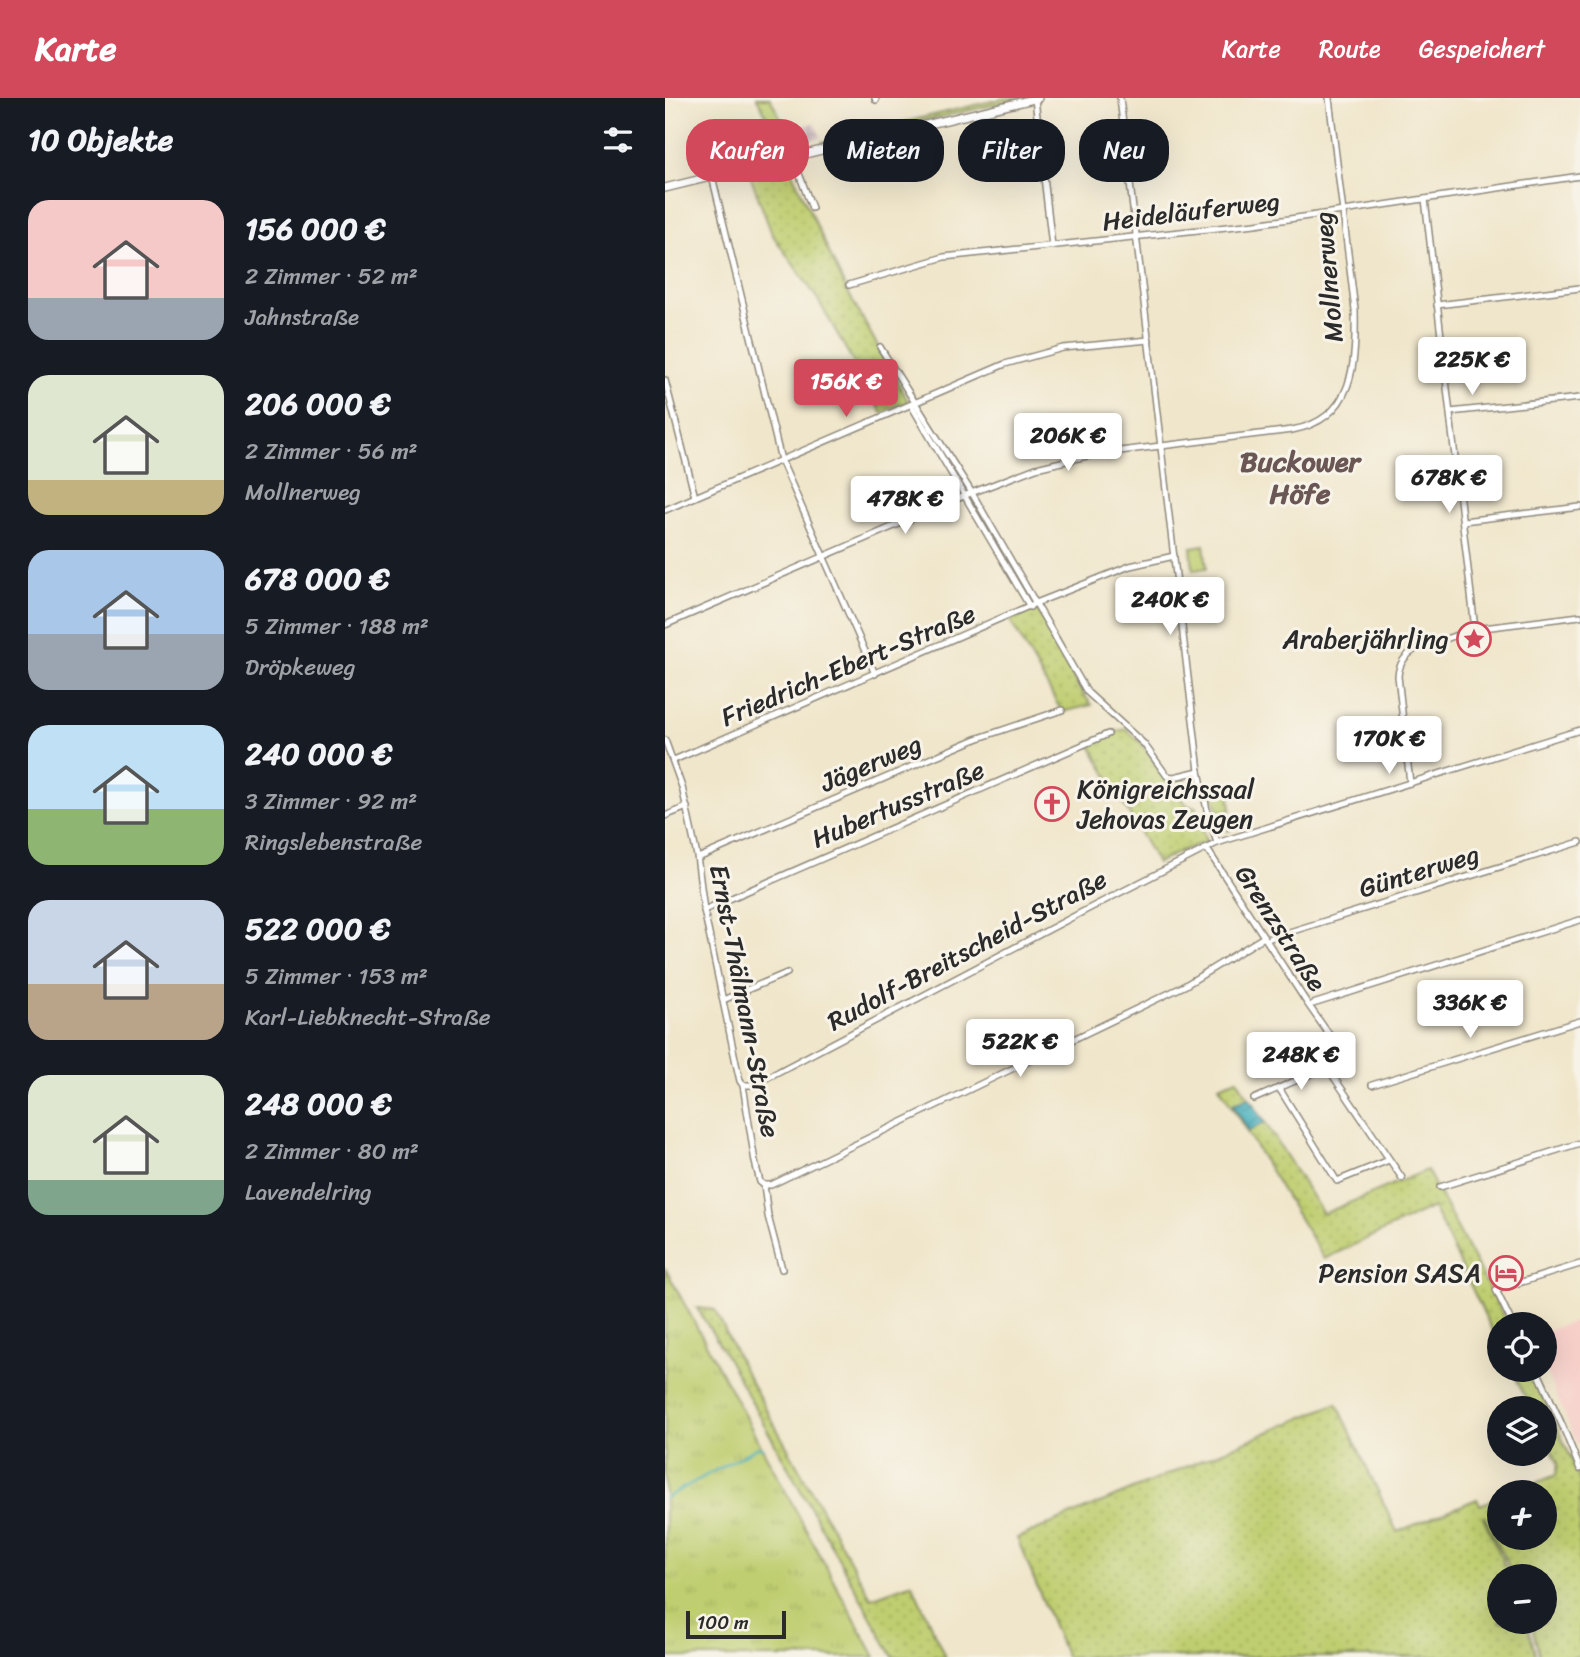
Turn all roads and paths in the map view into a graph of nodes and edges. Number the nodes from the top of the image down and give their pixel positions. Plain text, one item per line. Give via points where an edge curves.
1 (1036, 98) edge
2 (1120, 98) edge
3 (1329, 98) edge
4 (809, 153) edge
5 (1580, 176) edge
6 (688, 182) edge
7 (713, 182) edge
8 (800, 182) edge
9 (665, 188) edge
10 (1425, 199) junction
11 (812, 208) dead end
12 (1343, 211) junction
13 (1137, 238) junction
14 (1052, 246) junction
15 (849, 285) dead end
16 (1580, 288) edge
17 (1437, 305) junction
18 (1149, 340) junction
19 (880, 347) dead end
20 (665, 380) edge
21 (1580, 397) edge
22 (913, 404) junction
23 (1450, 412) junction
24 (1161, 447) junction
25 (781, 460) junction
26 (969, 494) junction
27 (695, 497) junction
28 (1580, 507) edge
29 (665, 510) edge
30 (1463, 521) junction
31 (1174, 556) junction
32 (823, 557) junction
33 (1033, 605) junction
34 (1580, 616) edge
35 (665, 625) edge
36 (1475, 629) junction
37 (875, 674) junction
38 (1062, 710) dead end
39 (1580, 730) edge
40 (1108, 734) dead end
41 (665, 740) edge
42 (674, 760) junction
43 (1199, 771) junction
44 (1410, 783) junction
45 (687, 807) junction
46 (665, 816) edge
47 (1580, 842) edge
48 (1217, 843) junction
49 (1209, 848) junction
50 (698, 858) junction
51 (704, 909) junction
52 (1580, 920) edge
53 (1267, 937) junction
54 (787, 973) dead end
55 (723, 1000) junction
56 (1313, 1004) dead end
57 (1580, 1021) edge
58 (1327, 1067) junction
59 (743, 1085) junction
60 (1372, 1085) dead end
61 (1279, 1088) junction
62 (1254, 1099) dead end
63 (1580, 1143) edge
64 (1389, 1160) junction
65 (1402, 1178) dead end
66 (764, 1185) junction
67 (1440, 1186) dead end
68 (1580, 1264) edge
69 (782, 1269) dead end
70 (1507, 1312) edge
71 (1542, 1382) edge
72 (1580, 1469) edge

1 - 4 main road
1 - 14 street
2 - 13 street
3 - 12 street, Mollnerweg
5 - 10 street, Heideläuferweg
6 - 9 main road
7 - 25 street
8 - 11 street
10 - 12 street, Heideläuferweg
10 - 17 street
12 - 13 street, Heideläuferweg
12 - 24 street, Mollnerweg via 1355,334 1350,377 1336,408 1322,421 1300,429
13 - 14 street, Heideläuferweg
13 - 18 street
14 - 15 street, Heideläuferweg via 944,257
16 - 17 street
17 - 23 street
18 - 22 street via 1039,353
18 - 24 street
19 - 22 street
20 - 27 street
21 - 23 street
22 - 25 street
22 - 26 street
23 - 30 street
24 - 26 street, Mollnerweg via 1062,461
24 - 31 street
25 - 27 street
25 - 32 street
26 - 32 street, Mollnerweg
26 - 33 street
27 - 29 street
28 - 30 street
30 - 36 street
31 - 33 street, Friedrich-Ebert-Straße via 1131,566
31 - 43 street
32 - 35 street, Mollnerweg
32 - 37 street
33 - 37 street, Friedrich-Ebert-Straße
33 - 43 street via 1087,692 1144,744 1161,770 1174,777
34 - 36 street
36 - 44 street via 1416,649 1400,666
37 - 42 street, Friedrich-Ebert-Straße
38 - 50 street, Jägerweg via 976,738
39 - 44 street, Rudolf-Breitscheid-Straße
40 - 51 street, Hubertusstraße
41 - 42 street, Ernst-Thälmann-Straße
42 - 45 street, Ernst-Thälmann-Straße
43 - 48 street
44 - 48 street, Rudolf-Breitscheid-Straße
45 - 46 street
45 - 50 street, Ernst-Thälmann-Straße
47 - 53 street, Günterweg
48 - 49 street, Rudolf-Breitscheid-Straße
49 - 53 street, Grenzstraße
49 - 59 street, Rudolf-Breitscheid-Straße via 753,1085
50 - 51 street, Ernst-Thälmann-Straße
51 - 55 street, Ernst-Thälmann-Straße
52 - 56 street
53 - 58 street, Grenzstraße via 1340,1049 1342,1057
53 - 66 street, Günterweg via 1184,986 781,1181
54 - 55 street
55 - 59 street, Ernst-Thälmann-Straße
57 - 60 street
58 - 61 street
58 - 64 street
59 - 66 street, Ernst-Thälmann-Straße via 755,1161
61 - 62 street
61 - 64 street via 1337,1181
63 - 67 street
64 - 65 street
66 - 69 street, Ernst-Thälmann-Straße
68 - 70 street via 1496,1290
71 - 72 street

